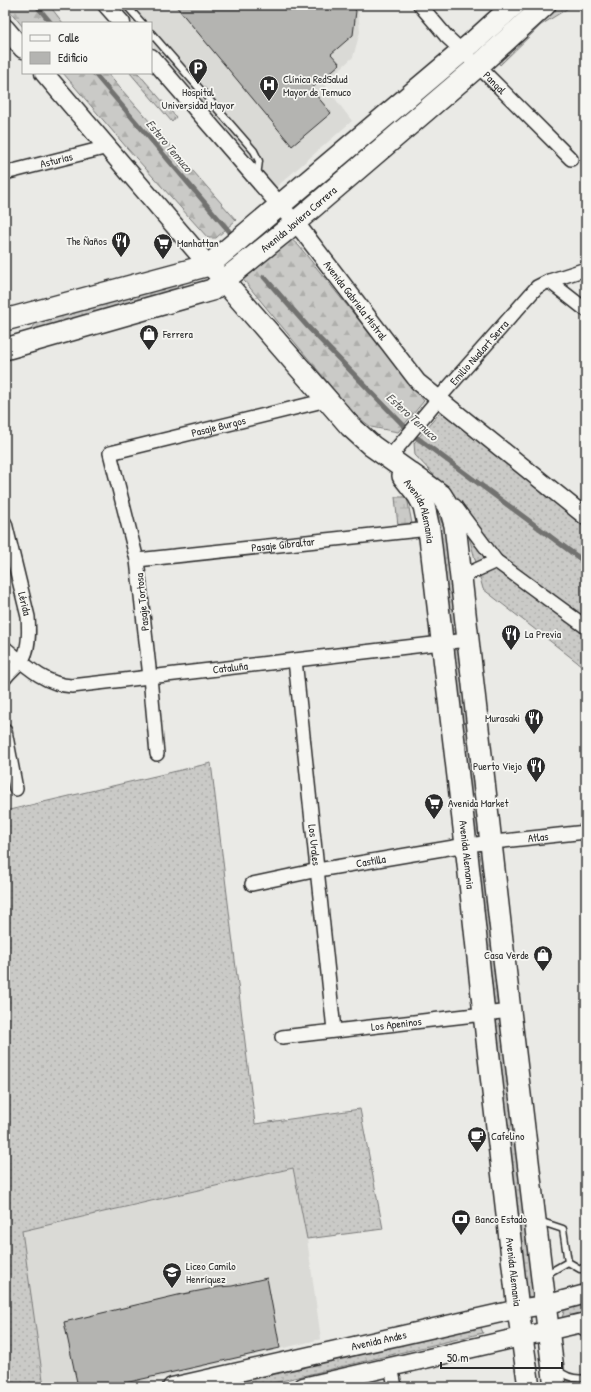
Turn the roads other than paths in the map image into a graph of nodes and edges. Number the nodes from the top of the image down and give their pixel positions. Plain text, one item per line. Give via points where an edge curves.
1 (106, 5) edge
2 (126, 5) edge
3 (420, 5) edge
4 (514, 5) edge
5 (545, 5) edge
6 (121, 22) edge
7 (141, 22) edge
8 (5, 28) edge
9 (152, 35) edge
10 (22, 48) edge
11 (463, 51) junction
12 (152, 58) edge
13 (478, 66) junction
14 (45, 74) edge
15 (190, 90) junction
16 (108, 147) junction
17 (571, 159) dead end
18 (5, 174) edge
19 (280, 205) junction
20 (294, 223) junction
21 (209, 265) junction
22 (586, 269) edge
23 (224, 281) junction
24 (549, 281) junction
25 (586, 310) edge
26 (5, 320) edge
27 (5, 349) edge
28 (327, 400) junction
29 (434, 404) junction
30 (394, 452) junction
31 (110, 453) joint
32 (441, 495) junction
33 (586, 517) edge
34 (5, 523) edge
35 (429, 529) junction
36 (137, 560) junction
37 (496, 561) junction
38 (461, 577) junction
39 (586, 627) edge
40 (467, 640) junction
41 (442, 643) junction
42 (5, 648) edge
43 (295, 660) junction
44 (21, 662) junction
45 (150, 677) junction
46 (5, 678) edge
47 (5, 734) edge
48 (157, 754) dead end
49 (16, 789) dead end
50 (586, 832) edge
51 (491, 842) junction
52 (466, 844) junction
53 (318, 870) junction
54 (252, 884) dead end
55 (510, 1011) junction
56 (484, 1014) junction
57 (334, 1030) junction
58 (282, 1037) dead end
59 (535, 1219) junction
60 (568, 1262) junction
61 (586, 1268) edge
62 (542, 1277) junction
63 (586, 1294) edge
64 (545, 1305) junction
65 (518, 1309) junction
66 (578, 1323) edge
67 (548, 1330) junction
68 (586, 1334) edge
69 (523, 1336) junction
70 (552, 1360) junction
71 (391, 1366) junction
72 (586, 1378) edge
73 (172, 1387) edge
74 (303, 1387) edge
75 (395, 1387) edge
76 (529, 1387) edge
77 (555, 1387) edge

1 - 6 street
2 - 7 lane
3 - 11 street, Pangal via 447,37
4 - 11 main road, Avenida Javiera Carrera
5 - 13 main road, Avenida Javiera Carrera
8 - 10 main road
9 - 15 lane
11 - 13 street, Pangal
11 - 19 main road, Avenida Javiera Carrera
12 - 15 street, Avenida Gabriela Mistral
13 - 17 street, Pangal
13 - 20 main road, Avenida Javiera Carrera
14 - 16 main road
15 - 19 street, Avenida Gabriela Mistral via 208,110 257,179
16 - 18 street, Asturias
16 - 21 main road
19 - 20 street, Avenida Gabriela Mistral
19 - 21 main road, Avenida Javiera Carrera
20 - 23 main road, Avenida Javiera Carrera
20 - 29 street, Avenida Gabriela Mistral via 412,374 428,390
21 - 23 main road
21 - 26 main road, Avenida Javiera Carrera
22 - 24 street, Emilio Nualart Serra
23 - 27 main road, Avenida Javiera Carrera via 212,290
23 - 28 main road
24 - 25 street
24 - 29 street, Emilio Nualart Serra via 537,287
28 - 30 main road via 372,446
28 - 31 street, Pasaje Burgos
29 - 30 street, Emilio Nualart Serra
29 - 33 street, Avenida Gabriela Mistral
30 - 32 main road, Avenida Alemania
30 - 35 main road, Avenida Alemania via 424,506
31 - 36 street, Pasaje Tortosa
32 - 37 street via 453,504
32 - 38 main road, Avenida Alemania via 451,511 455,525
34 - 44 street, Lérida via 28,617 27,645
35 - 36 street, Pasaje Gibraltar
35 - 41 main road, Avenida Alemania
36 - 45 street, Pasaje Tortosa
37 - 38 street
37 - 39 street
38 - 40 main road, Avenida Alemania
40 - 41 street, Cataluña
40 - 51 main road, Avenida Alemania
41 - 43 street, Cataluña
41 - 52 main road, Avenida Alemania
42 - 44 street, Cataluña
43 - 45 street, Cataluña
43 - 53 street, Los Urales
44 - 45 street, Cataluña via 46,680 63,686
44 - 46 street, Lérida
45 - 48 street, Pasaje Tortosa
47 - 49 street
50 - 51 street, Atlas
51 - 52 street, Castilla
51 - 55 main road, Avenida Alemania
52 - 53 street, Castilla
52 - 56 main road, Avenida Alemania
53 - 54 street, Castilla
53 - 57 street, Los Urales
55 - 56 street, Los Apeninos
55 - 59 main road, Avenida Alemania
56 - 57 street, Los Apeninos
56 - 65 main road, Avenida Alemania
57 - 58 street, Los Apeninos
59 - 60 lane via 563,1229
59 - 62 main road, Avenida Alemania
60 - 61 lane via 580,1269
60 - 62 lane
62 - 64 main road, Avenida Alemania
63 - 64 main road, Avenida Andes
64 - 65 main road, Avenida Andes
64 - 67 main road, Avenida Alemania
65 - 69 main road, Avenida Alemania
65 - 73 main road, Avenida Andes
66 - 67 main road
66 - 68 lane
67 - 69 main road
67 - 70 main road, Avenida Alemania
69 - 71 main road
69 - 76 main road, Avenida Alemania
70 - 72 lane via 565,1375
70 - 77 main road, Avenida Alemania
71 - 74 main road
71 - 75 street

